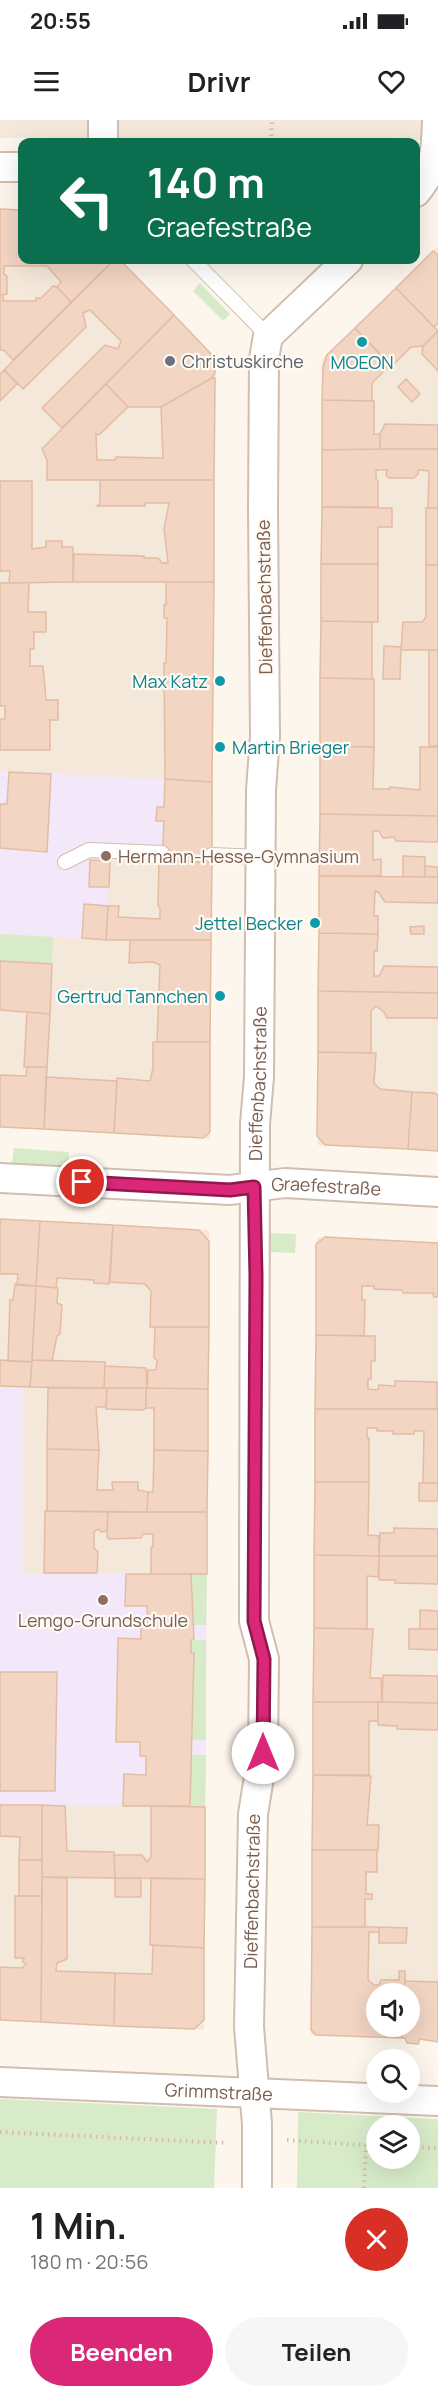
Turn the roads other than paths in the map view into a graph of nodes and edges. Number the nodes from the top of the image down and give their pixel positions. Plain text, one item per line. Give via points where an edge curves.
1 (103, 120) edge
2 (437, 120) edge
3 (103, 138) edge
4 (0, 167) edge
5 (18, 167) edge
6 (427, 180) edge
7 (197, 264) edge
8 (344, 264) edge
9 (268, 336) junction
10 (162, 854) dead end
11 (212, 855) dead end
12 (260, 857) junction
13 (65, 862) dead end
14 (0, 1178) edge
15 (254, 1187) junction
16 (438, 1192) edge
17 (0, 2082) edge
18 (254, 2094) junction
19 (438, 2101) edge
20 (257, 2188) edge

1 - 3 street
2 - 6 street via 436,155
4 - 5 street
7 - 9 lane
8 - 9 street
9 - 12 street, Dieffenbachstraße via 264,359 263,509 266,716
10 - 13 lane via 89,850
11 - 12 lane
12 - 15 street, Dieffenbachstraße
14 - 15 street, Graefestraße via 230,1190
15 - 16 street, Graefestraße via 285,1183
15 - 18 street, Dieffenbachstraße via 254,1621 264,1671 263,1753 253,1814 249,2027
17 - 18 street, Grimmstraße
18 - 19 street, Grimmstraße
18 - 20 street, Dieffenbachstraße

